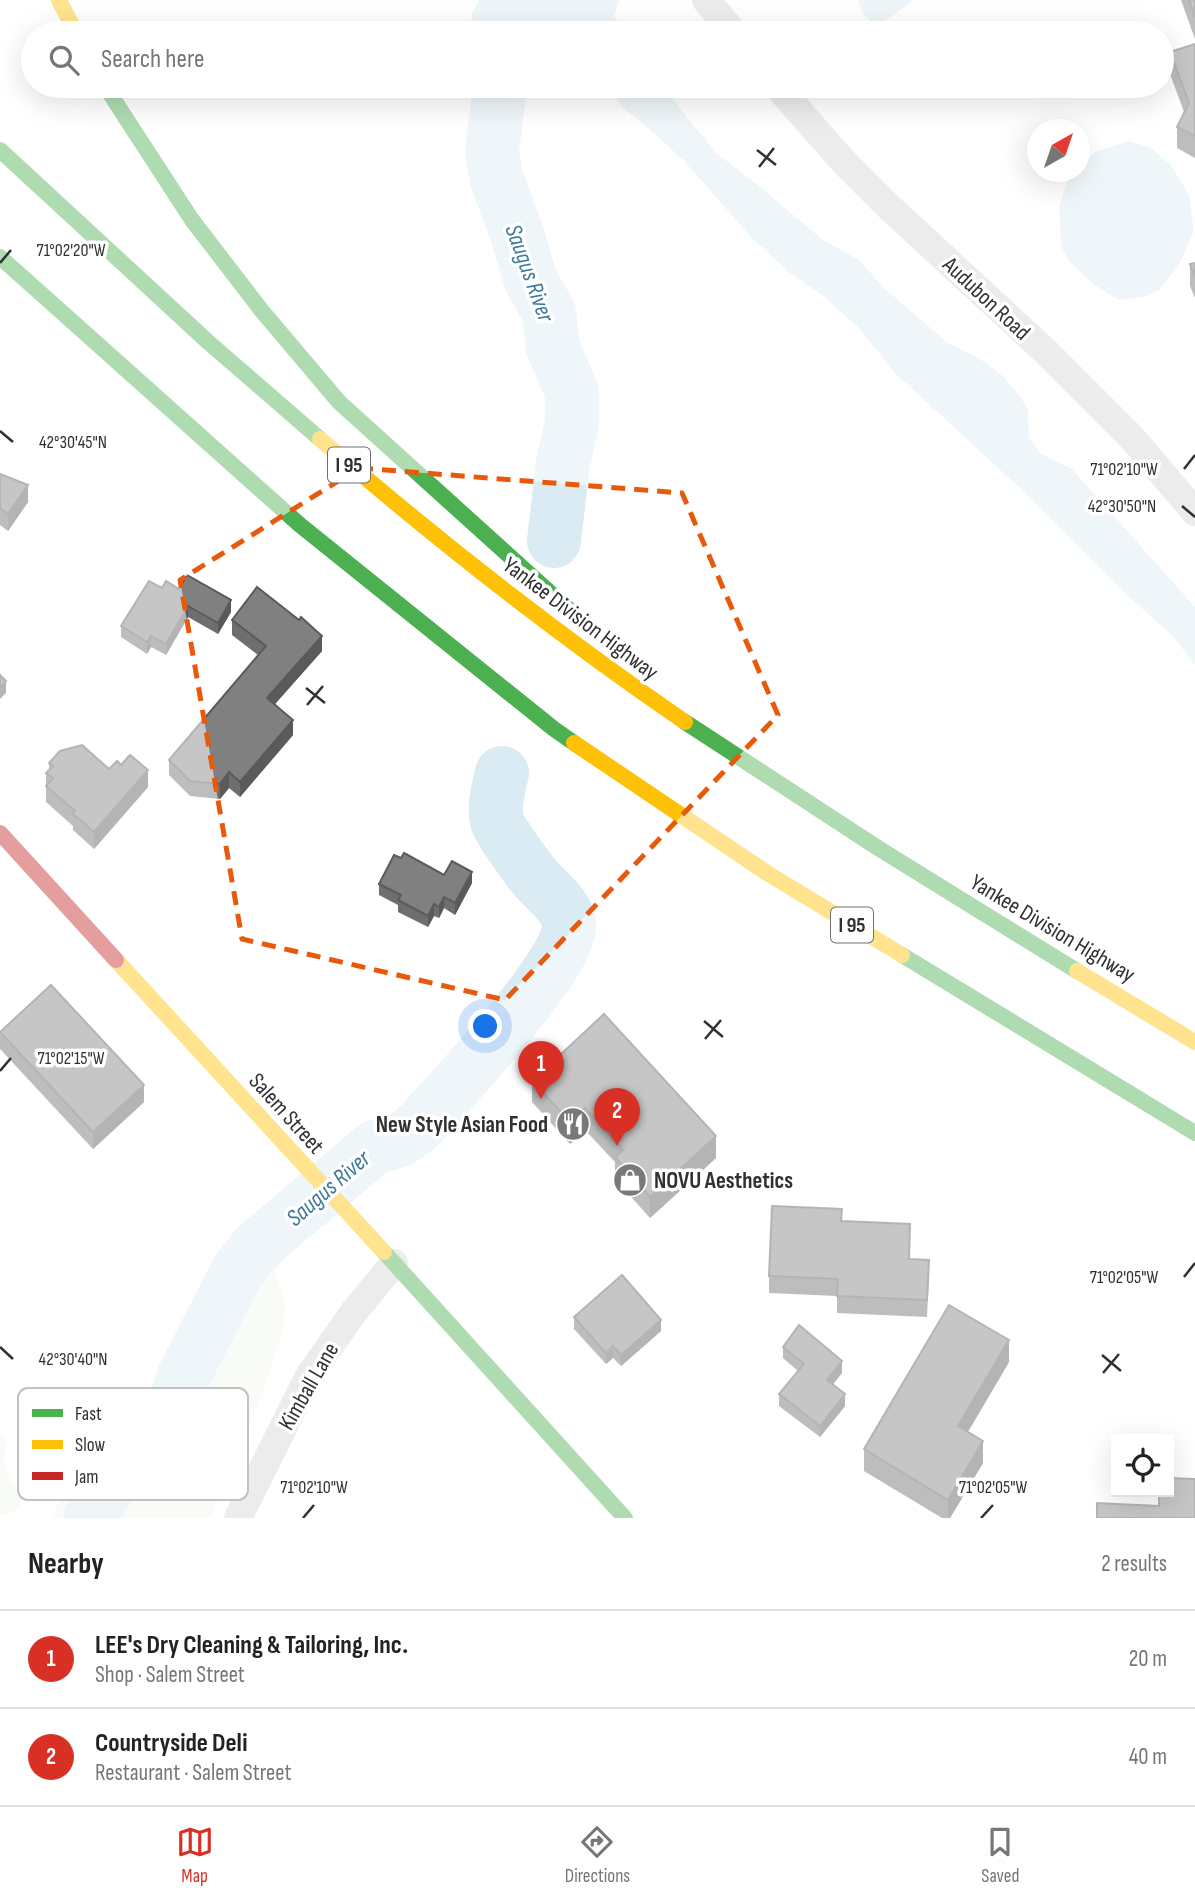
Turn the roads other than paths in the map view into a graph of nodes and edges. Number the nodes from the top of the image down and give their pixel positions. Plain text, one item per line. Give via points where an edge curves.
1 (59, 0) edge
2 (706, 0) edge
3 (70, 21) edge
4 (724, 21) edge
5 (113, 98) edge
6 (788, 98) edge
7 (0, 150) edge
8 (0, 257) edge
9 (1195, 512) edge
10 (588, 627) dead end
11 (619, 655) dead end
12 (723, 749) junction
13 (0, 832) edge
14 (1195, 1042) edge
15 (1195, 1133) edge
16 (394, 1264) junction
17 (248, 1498) edge
18 (247, 1500) edge
19 (238, 1518) edge
20 (625, 1518) edge

1 - 3 main road
2 - 4 street
5 - 10 main road via 192,220 339,402
6 - 9 street, Audubon Road via 888,206 1133,439
7 - 12 main road, Yankee Division Highway / I 95 via 266,395 374,486 569,640
8 - 15 main road, I 95 via 299,525 554,729 767,873
11 - 12 main road
12 - 14 main road, Yankee Division Highway / I 95 via 858,837
13 - 16 main road, Salem Street
16 - 17 street, Kimball Lane via 309,1376
16 - 20 main road, Salem Street
18 - 19 street, Kimball Lane

